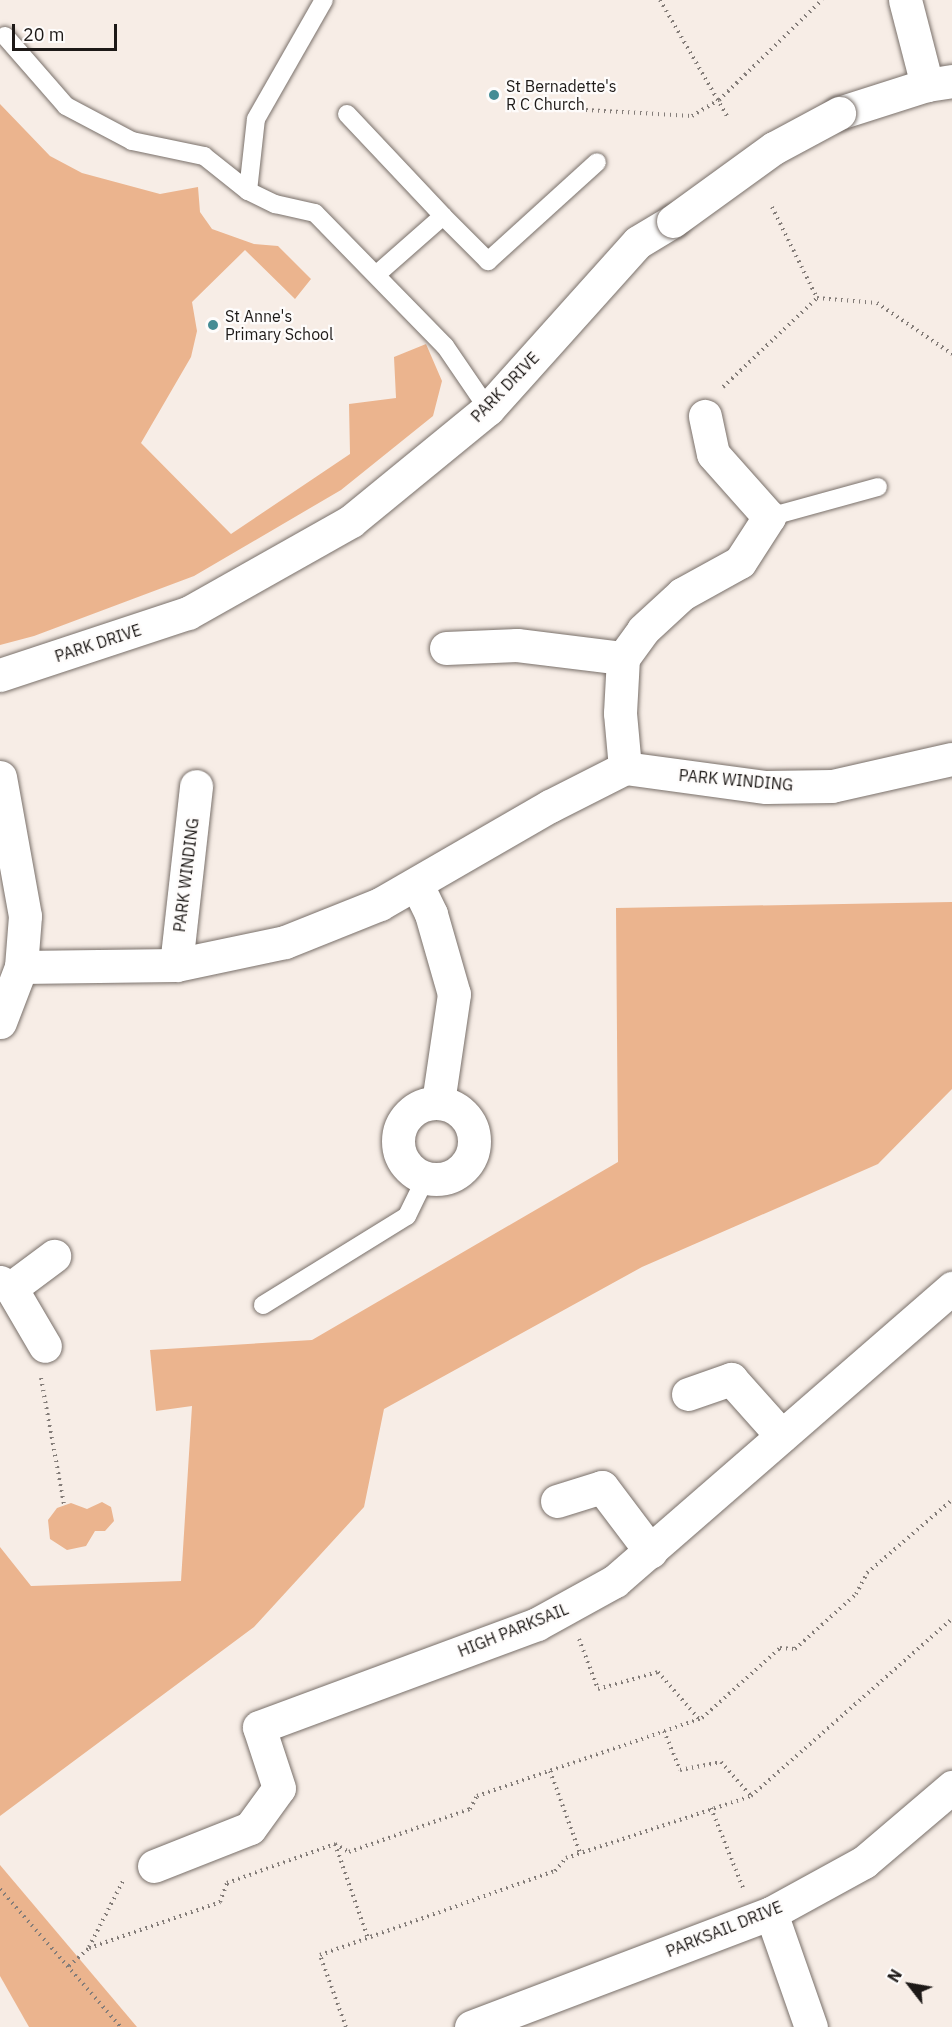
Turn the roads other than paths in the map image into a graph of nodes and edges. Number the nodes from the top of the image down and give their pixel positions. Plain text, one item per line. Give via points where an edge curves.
1 (324, 0) edge
2 (904, 0) edge
3 (5, 36) dead end
4 (939, 83) edge
5 (347, 114) dead end
6 (597, 162) dead end
7 (248, 191) junction
8 (443, 216) junction
9 (376, 275) junction
10 (488, 409) junction
11 (705, 416) road end
12 (878, 487) dead end
13 (769, 517) junction
14 (446, 648) dead end
15 (623, 658) junction
16 (0, 675) edge
17 (952, 759) edge
18 (625, 768) junction
19 (0, 777) edge
20 (196, 786) dead end
21 (417, 885) junction
22 (176, 965) junction
23 (21, 967) junction
24 (0, 1022) edge
25 (438, 1102) junction
26 (426, 1177) junction
27 (54, 1256) dead end
28 (5, 1285) edge
29 (952, 1288) edge
30 (263, 1305) dead end
31 (45, 1346) road end
32 (688, 1394) dead end
33 (782, 1436) junction
34 (557, 1502) dead end
35 (651, 1552) junction
36 (952, 1787) edge
37 (154, 1866) road end
38 (771, 1913) junction
39 (471, 2027) edge
40 (811, 2027) edge

1 - 7 lane via 256,119
2 - 4 street
3 - 7 lane via 66,106 132,141 204,156
4 - 10 street, PARK DRIVE, bridge via 839,114 774,148 638,242
5 - 8 lane
6 - 8 lane via 488,261
7 - 9 lane via 275,204 315,213
8 - 9 lane
9 - 10 lane via 445,346
10 - 16 street, PARK DRIVE via 351,521 188,613
11 - 13 street via 713,454
12 - 13 lane
13 - 15 street via 740,562 682,594 644,630
14 - 15 street via 517,645
15 - 18 street via 620,713
17 - 18 street, PARK WINDING via 832,786 766,787
18 - 21 street via 550,806
19 - 23 street via 26,916
20 - 22 street, PARK WINDING
21 - 22 street via 285,942
21 - 25 street via 431,914 454,994
22 - 23 street
23 - 24 street
25 - 26 street via 415,1109 403,1123 398,1140 406,1164
25 - 26 street via 460,1110 468,1119 475,1141 473,1152 459,1171 448,1177
26 - 30 lane via 407,1216
27 - 28 street
28 - 31 street
29 - 33 street, HIGH PARKSAIL
32 - 33 street via 731,1378
33 - 35 street, HIGH PARKSAIL
34 - 35 street via 602,1487
35 - 37 street, HIGH PARKSAIL via 615,1581 568,1609 259,1727 279,1788 250,1828
36 - 38 street, PARKSAIL DRIVE via 864,1862
38 - 39 street, PARKSAIL DRIVE
38 - 40 street

